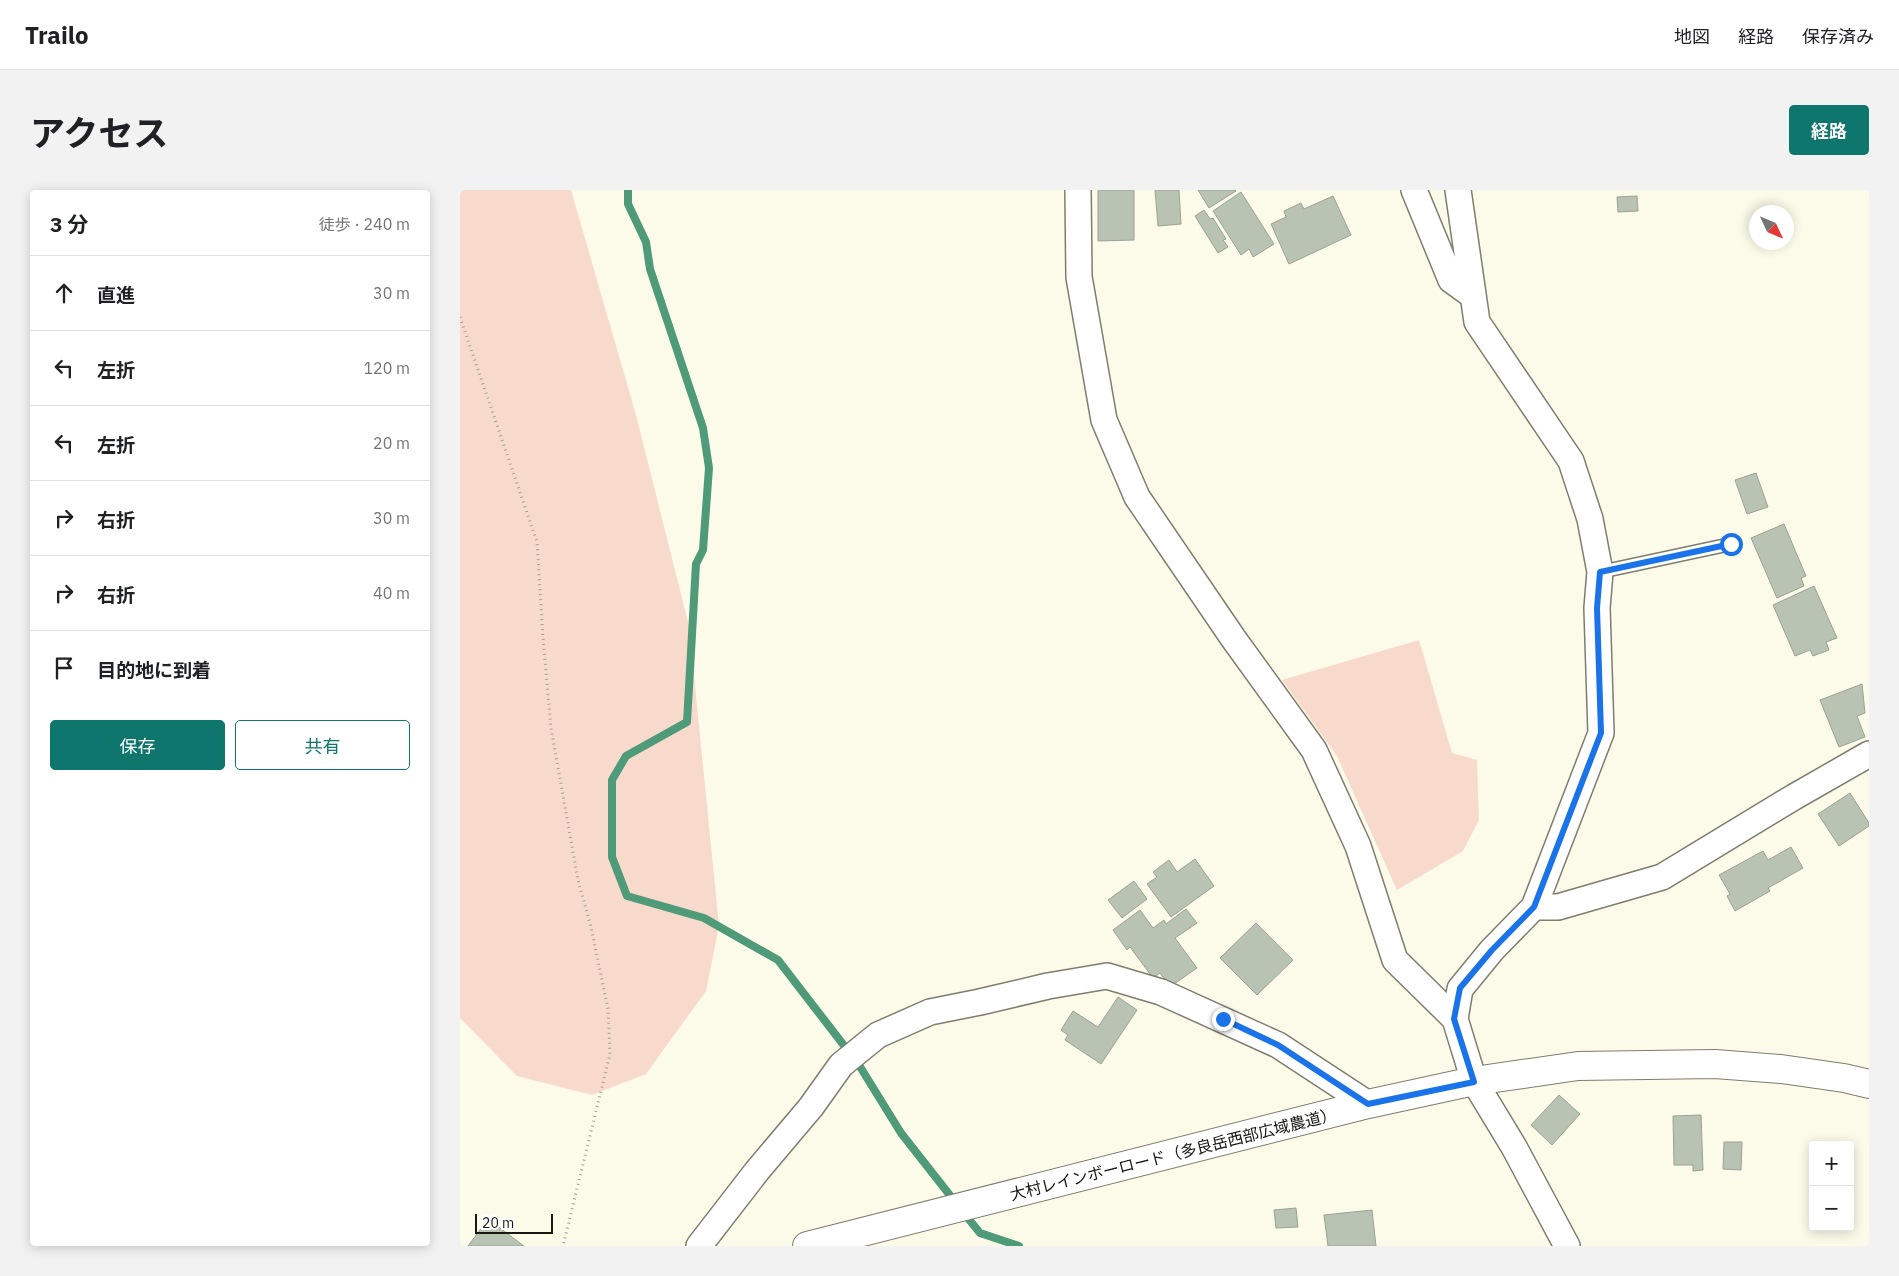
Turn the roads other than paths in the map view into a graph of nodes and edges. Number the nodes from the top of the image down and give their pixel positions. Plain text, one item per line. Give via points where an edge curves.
1 (1078, 190) edge
2 (1414, 190) edge
3 (1458, 190) edge
4 (1473, 296) junction
5 (1731, 544) dead end
6 (1600, 572) junction
7 (1869, 754) edge
8 (1534, 907) junction
9 (1454, 1019) junction
10 (1474, 1082) junction
11 (1869, 1084) edge
12 (1368, 1104) junction
13 (699, 1246) edge
14 (807, 1246) edge
15 (1567, 1246) edge

1 - 9 street via 1080,277 1104,420 1137,497 1314,750 1358,846 1395,960
2 - 4 street via 1451,280
3 - 4 street
4 - 6 street via 1477,322 1571,461 1590,519
5 - 6 lane
6 - 8 street via 1597,608 1601,733
7 - 8 street via 1662,877 1558,907
8 - 9 street via 1460,988
9 - 10 street
10 - 11 street, 大村レインボーロード（多良岳西部広域農道） via 1578,1066 1715,1064 1780,1069
10 - 12 street, 大村レインボーロード（多良岳西部広域農道）
10 - 15 street via 1514,1147
12 - 13 street via 1278,1045 1161,992 1107,976 1048,986 930,1012 878,1035 842,1065
12 - 14 street, 大村レインボーロード（多良岳西部広域農道）

